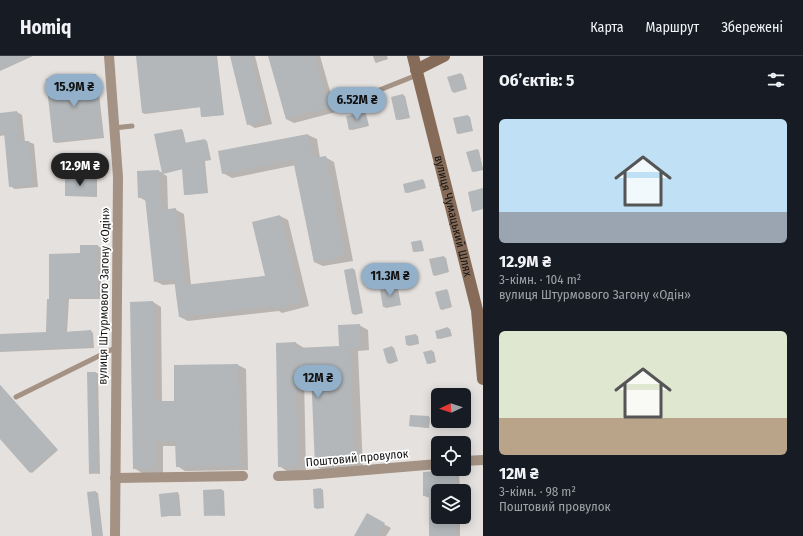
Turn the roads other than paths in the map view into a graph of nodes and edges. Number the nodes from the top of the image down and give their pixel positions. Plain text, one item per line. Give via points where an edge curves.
1 (109, 56) edge
2 (412, 56) edge
3 (444, 56) edge
4 (417, 72) junction
5 (352, 101) dead end
6 (132, 126) dead end
7 (114, 128) junction
8 (117, 347) junction
9 (483, 379) edge
10 (16, 397) dead end
11 (483, 460) edge
12 (471, 461) edge
13 (431, 465) edge
14 (243, 476) dead end
15 (278, 476) dead end
16 (116, 478) junction
17 (115, 536) edge

1 - 7 street, вулиця Штурмового Загону «Одін»
2 - 4 main road, вулиця Чумацький Шлях
3 - 4 main road
4 - 5 lane
4 - 9 main road, вулиця Чумацький Шлях via 477,310
6 - 7 lane
7 - 8 street, вулиця Штурмового Загону «Одін» via 118,177
8 - 10 lane
8 - 16 street, вулиця Штурмового Загону «Одін»
11 - 12 street
13 - 15 street, Поштовий провулок
14 - 16 street
16 - 17 street, вулиця Штурмового Загону «Одін»

